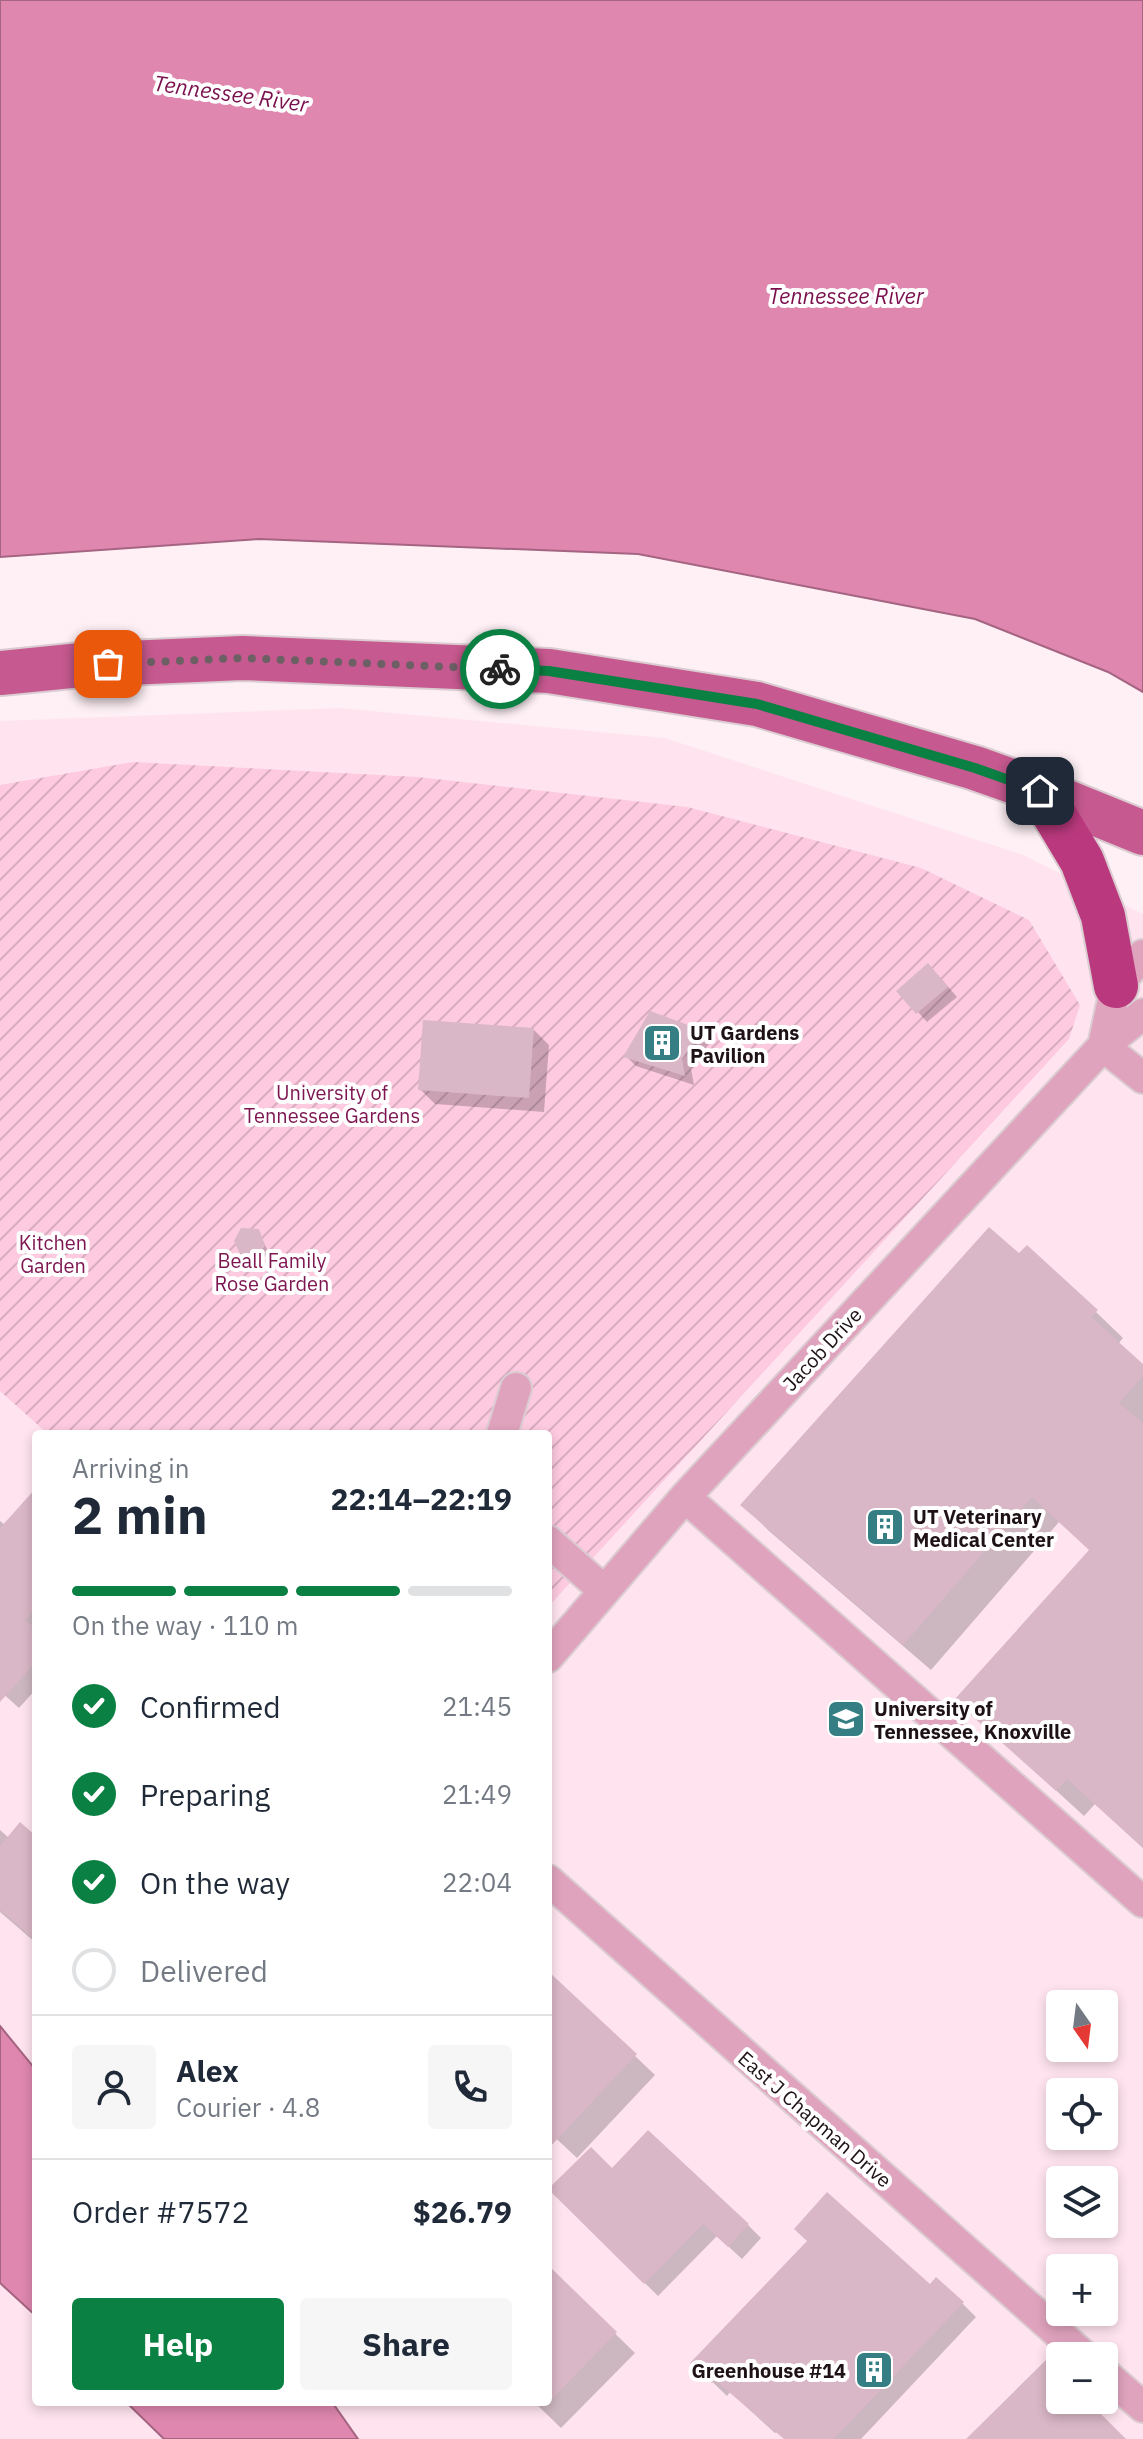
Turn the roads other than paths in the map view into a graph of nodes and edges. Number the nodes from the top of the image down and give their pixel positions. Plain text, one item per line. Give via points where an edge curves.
1 (0, 673) edge
2 (1040, 791) junction
3 (1143, 833) edge
4 (1134, 985) edge
5 (1103, 1046) junction
6 (1143, 1078) edge
7 (516, 1388) dead end
8 (503, 1430) edge
9 (685, 1497) junction
10 (552, 1545) edge
11 (592, 1580) dead end
12 (552, 1652) edge
13 (552, 1884) edge
14 (1143, 1902) edge
15 (1068, 2342) edge
16 (1118, 2385) edge
17 (1143, 2407) edge

1 - 2 main road via 242,658 549,671 757,704
2 - 3 main road
2 - 4 highway via 1082,861
4 - 5 street
5 - 6 street
5 - 9 street, Jacob Drive
7 - 8 street
9 - 12 street, Jacob Drive
9 - 14 street
10 - 11 street
13 - 15 street, East J Chapman Drive
16 - 17 street

